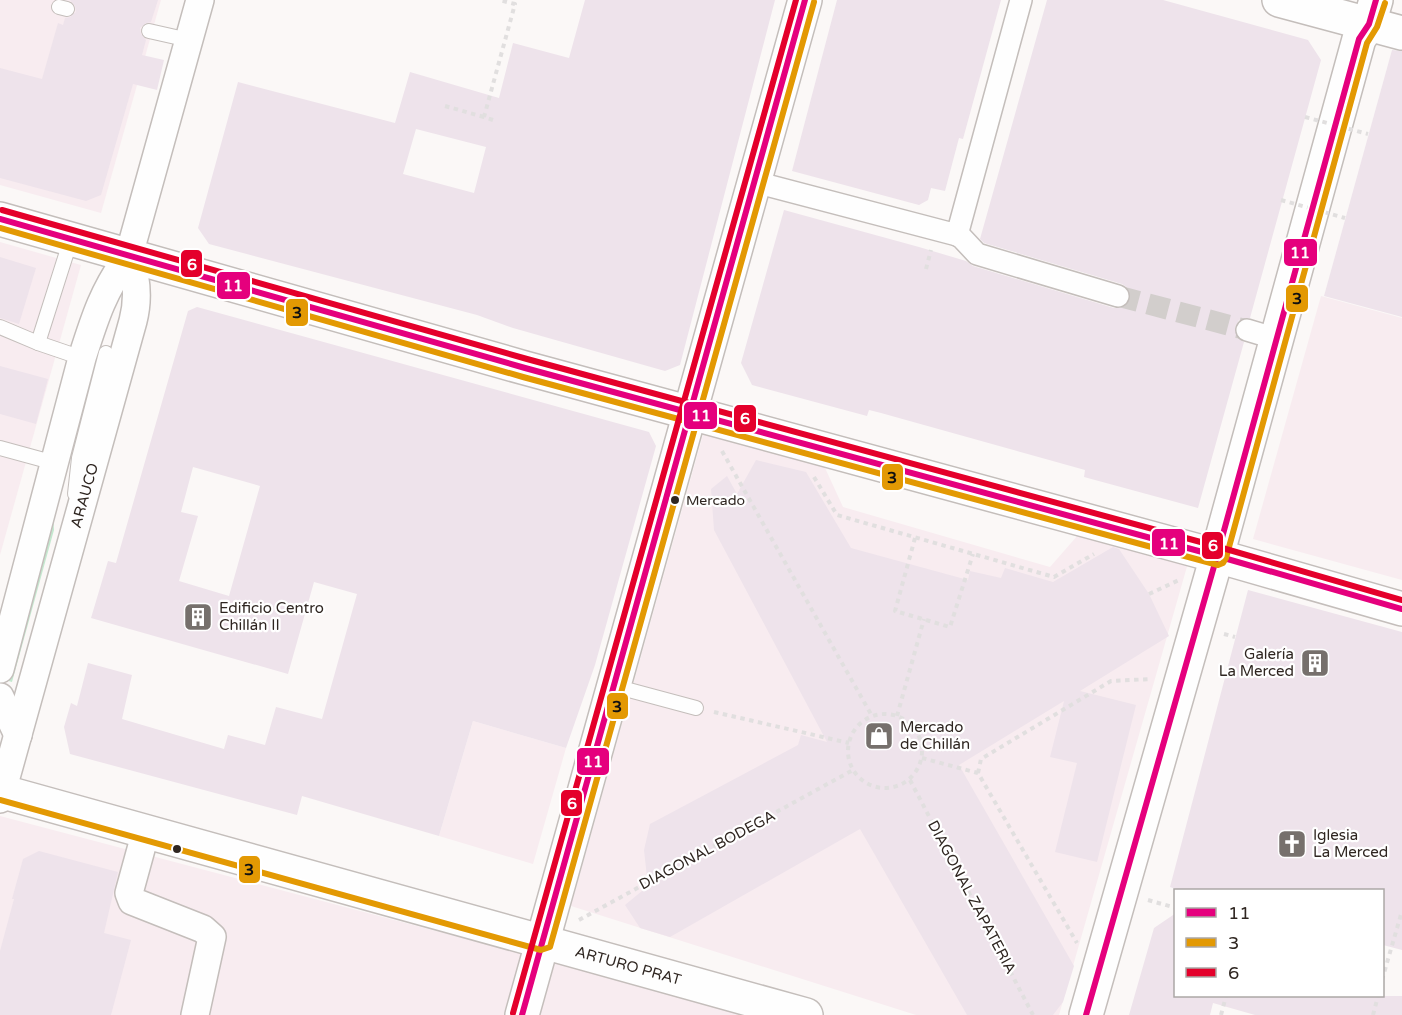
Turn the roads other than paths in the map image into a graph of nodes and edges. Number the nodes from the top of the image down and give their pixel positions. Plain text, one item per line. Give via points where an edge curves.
1 (200, 0) edge
2 (805, 0) edge
3 (1021, 0) edge
4 (1279, 0) edge
5 (1368, 21) edge
6 (149, 31) dead end
7 (1402, 33) edge
8 (189, 40) junction
9 (1338, 67) dead end
10 (755, 182) junction
11 (0, 219) edge
12 (957, 236) junction
13 (71, 239) junction
14 (129, 255) junction
15 (1118, 296) tunnel mouth
16 (0, 327) edge
17 (38, 343) junction
18 (94, 356) junction
19 (690, 414) junction
20 (0, 448) edge
21 (55, 463) junction
22 (77, 521) junction
23 (1217, 556) junction
24 (1402, 609) edge
25 (0, 669) edge
26 (614, 686) junction
27 (0, 697) edge
28 (696, 708) road end
29 (18, 735) junction
30 (1, 794) edge
31 (146, 831) junction
32 (556, 933) junction
33 (195, 1015) edge
34 (522, 1015) edge
35 (806, 1015) edge
36 (1086, 1015) edge

1 - 8 street, ARAUCO
2 - 10 street
3 - 12 street
4 - 5 street
5 - 7 street
5 - 9 lane
5 - 23 street via 1262,335
6 - 8 lane
8 - 14 street, ARAUCO
10 - 12 street
10 - 19 street
11 - 13 street
12 - 15 street via 977,255
13 - 14 street
13 - 17 lane
14 - 18 street, ARAUCO via 98,308
14 - 19 street
14 - 22 street, ARAUCO via 135,274 136,307
16 - 17 lane
17 - 18 lane
18 - 21 street, ARAUCO
18 - 22 lane via 76,474
19 - 23 street
19 - 26 street
20 - 21 lane
21 - 25 street, ARAUCO
22 - 29 street, ARAUCO
23 - 24 street
23 - 36 street
26 - 28 lane
26 - 32 street
27 - 29 street
29 - 30 street, ARAUCO
30 - 31 street, ARTURO PRAT
31 - 32 street, ARTURO PRAT
31 - 33 street via 129,893 132,901 203,929 212,937
32 - 34 street
32 - 35 street, ARTURO PRAT

